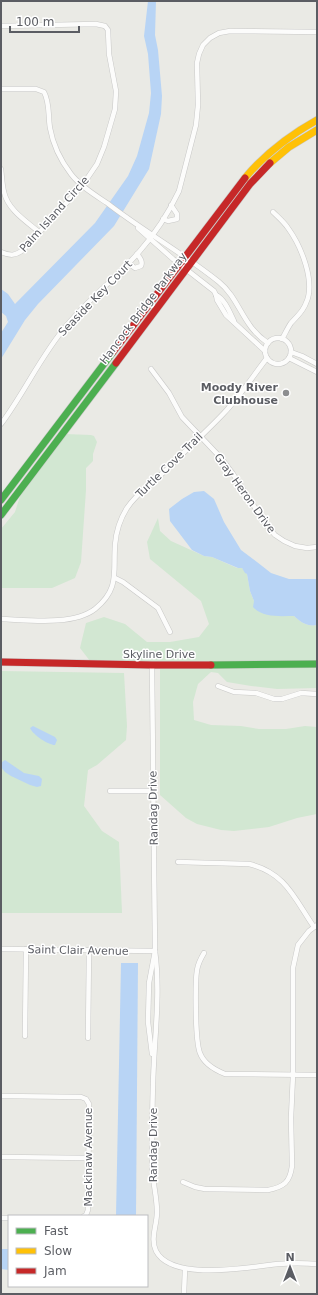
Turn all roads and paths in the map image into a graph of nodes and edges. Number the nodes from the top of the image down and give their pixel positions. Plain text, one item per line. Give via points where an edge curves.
1 (1, 26) edge
2 (317, 32) edge
3 (1, 89) edge
4 (317, 120) edge
5 (317, 130) edge
6 (1, 169) edge
7 (82, 186) junction
8 (171, 205) junction
9 (273, 212) dead end
10 (163, 219) junction
11 (132, 222) junction
12 (39, 232) junction
13 (153, 234) junction
14 (149, 239) junction
15 (1, 252) edge
16 (136, 254) junction
17 (185, 256) junction
18 (192, 261) junction
19 (128, 263) junction
20 (179, 264) junction
21 (185, 269) junction
22 (226, 289) junction
23 (216, 295) junction
24 (238, 308) junction
25 (228, 314) junction
26 (282, 339) junction
27 (268, 343) junction
28 (265, 351) junction
29 (290, 352) junction
30 (267, 358) junction
31 (289, 358) junction
32 (317, 364) edge
33 (150, 369) dead end
34 (317, 372) edge
35 (1, 424) edge
36 (200, 436) junction
37 (1, 500) edge
38 (1, 514) edge
39 (317, 546) edge
40 (115, 578) junction
41 (1, 619) edge
42 (170, 632) dead end
43 (1, 662) edge
44 (317, 664) edge
45 (152, 665) junction
46 (218, 686) dead end
47 (317, 694) edge
48 (110, 791) dead end
49 (153, 791) junction
50 (178, 862) dead end
51 (315, 926) edge
52 (1, 949) edge
53 (26, 949) junction
54 (89, 950) junction
55 (155, 951) junction
56 (204, 952) dead end
57 (24, 1036) dead end
58 (88, 1038) dead end
59 (154, 1062) junction
60 (293, 1075) junction
61 (317, 1075) edge
62 (1, 1096) edge
63 (1, 1156) edge
64 (89, 1158) junction
65 (183, 1182) dead end
66 (85, 1215) edge
67 (317, 1264) edge
68 (185, 1268) junction
69 (184, 1294) edge

1 - 7 street, Palm Island Circle via 96,24 105,26 108,30 109,54 116,91 115,109 97,164
2 - 8 street, Seaside Key Court via 230,31 219,33 206,41 198,58 198,105 194,135 179,191
3 - 7 street via 36,89 44,92 47,97 54,144 72,176
4 - 17 main road, Hancock Bridge Parkway via 292,134 262,159 238,186
5 - 18 main road, Hancock Bridge Parkway via 284,151 262,170
6 - 12 street via 4,193 8,201 15,212
7 - 11 street
7 - 12 street, Palm Island Circle
8 - 10 street, Seaside Key Court
8 - 10 street via 177,219
9 - 26 street via 294,238 310,284 304,308
10 - 13 street, Seaside Key Court
11 - 13 street
11 - 14 street
12 - 15 street, Palm Island Circle via 18,254 12,256
13 - 14 street, Seaside Key Court
13 - 17 street
14 - 16 street, Seaside Key Court
14 - 20 street
16 - 19 street, Seaside Key Court
16 - 19 street via 141,259 141,266 134,268
17 - 18 street
17 - 20 main road, Hancock Bridge Parkway
18 - 21 main road, Hancock Bridge Parkway
18 - 22 street
19 - 35 street, Seaside Key Court via 53,342
20 - 21 street
20 - 37 main road, Hancock Bridge Parkway
21 - 23 street
21 - 38 main road, Hancock Bridge Parkway
22 - 23 street
22 - 24 street
23 - 25 street via 220,297
24 - 25 street
24 - 27 street via 255,333
25 - 28 street via 234,323
26 - 27 street via 276,338
26 - 29 street via 290,346
27 - 28 street
28 - 30 street
29 - 31 street
29 - 32 street
30 - 31 street via 280,363
30 - 36 street, Turtle Cove Trail via 224,413
31 - 34 street
33 - 36 street, Gray Heron Drive via 170,393 182,417
36 - 39 street, Gray Heron Drive via 233,474 275,535 295,546
36 - 40 street, Turtle Cove Trail via 163,474 141,491 128,507 121,520 115,544
40 - 41 street, Turtle Cove Trail via 110,592 103,601 81,617 71,620
40 - 42 street via 158,608
43 - 45 main road, Skyline Drive
44 - 45 main road, Skyline Drive
45 - 49 street, Randag Drive
46 - 47 street via 234,692 256,693 274,700 301,693
48 - 49 street
49 - 55 street, Randag Drive
50 - 51 street via 249,864 273,873 288,887
51 - 60 street via 298,945 293,968
52 - 53 street, Saint Clair Avenue
53 - 54 street, Saint Clair Avenue
53 - 57 street
54 - 55 street, Saint Clair Avenue
54 - 58 street
55 - 59 street, Randag Drive via 157,1020
55 - 59 street, Randag Drive via 149,983 148,1011
56 - 60 street via 198,965 197,985 197,1041 204,1060 225,1074
59 - 68 street, Randag Drive via 152,1171 157,1206 154,1246 167,1262
60 - 61 street
60 - 65 street via 290,1118 292,1166 285,1184 268,1190 205,1189
62 - 64 street, Mackinaw Avenue via 81,1097 86,1100 89,1104
63 - 64 street
64 - 66 street, Mackinaw Avenue via 88,1210
67 - 68 street, Randag Drive via 277,1264 234,1271
68 - 69 street

